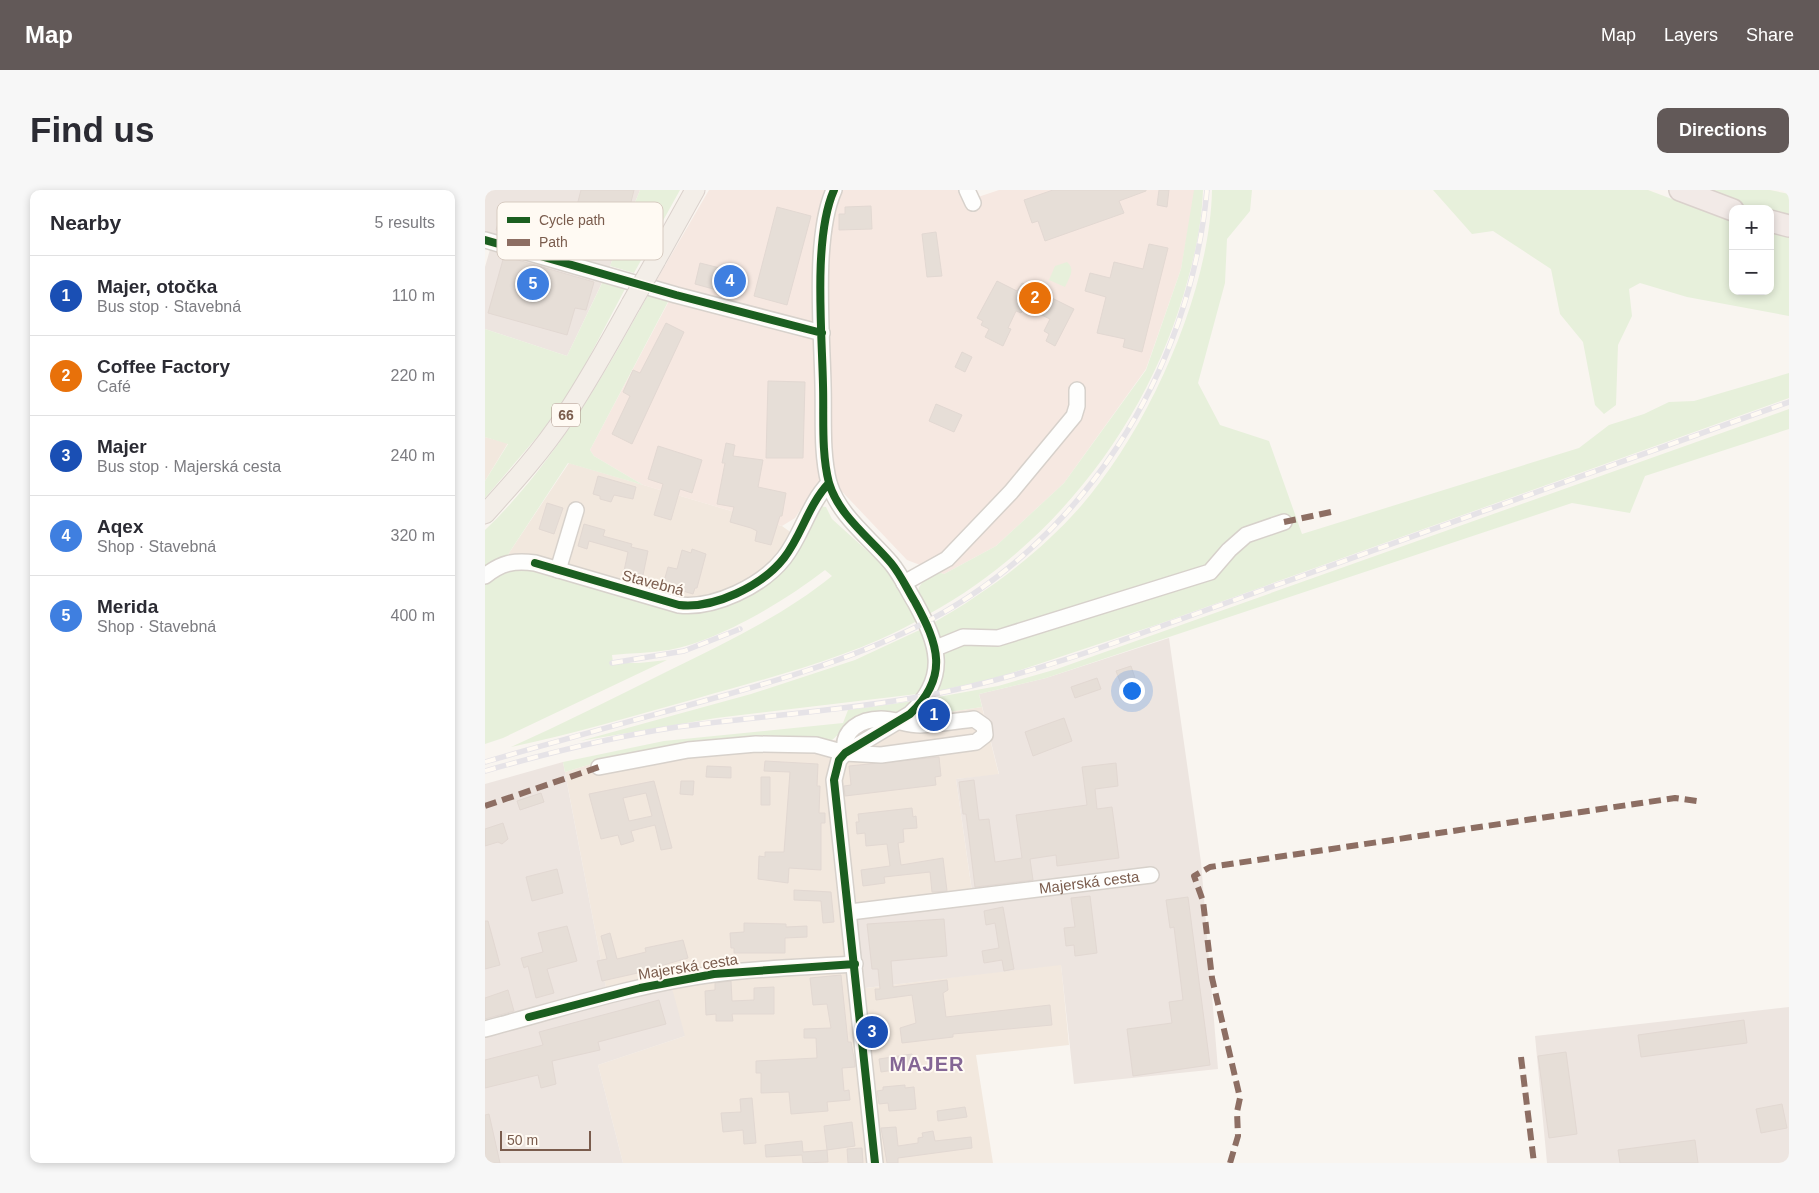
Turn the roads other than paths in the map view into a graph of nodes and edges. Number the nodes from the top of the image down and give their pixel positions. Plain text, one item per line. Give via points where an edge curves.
1 (695, 190) edge
2 (834, 190) edge
3 (1680, 190) edge
4 (1729, 208) edge
5 (1774, 222) edge
6 (1789, 226) edge
7 (663, 247) edge
8 (546, 260) edge
9 (656, 260) edge
10 (822, 333) junction
11 (1077, 390) dead end
12 (829, 483) junction
13 (576, 510) dead end
14 (485, 514) edge
15 (1284, 522) dead end
16 (558, 570) junction
17 (485, 576) edge
18 (904, 583) junction
19 (936, 648) junction
20 (897, 722) junction
21 (845, 753) junction
22 (599, 767) dead end
23 (1151, 875) dead end
24 (850, 912) junction
25 (855, 964) junction
26 (485, 1029) edge
27 (875, 1163) edge

1 - 7 main road, 66, bridge
2 - 10 street via 822,251
3 - 4 highway
5 - 6 highway
8 - 10 street
9 - 14 main road, 66, bridge via 564,418
10 - 12 street via 824,437
11 - 18 street via 1074,416 1011,492 947,559
12 - 16 street, Stavebná via 817,495 783,559 765,576 715,603 694,607 679,605
12 - 18 street via 847,516 893,565
13 - 16 street
15 - 19 street via 1246,535 1211,572 998,638 963,637
16 - 17 street, Stavebná via 535,563 508,562
18 - 19 street via 930,630
19 - 20 street via 936,668 926,696 910,714
20 - 21 street
20 - 21 street via 918,725 974,719 984,726 985,735 976,742 881,755
21 - 22 street via 816,745 756,744 688,750
21 - 24 street via 839,760 834,780
23 - 24 street, Majerská cesta
24 - 25 street
25 - 26 street, Majerská cesta via 705,975
25 - 27 street

